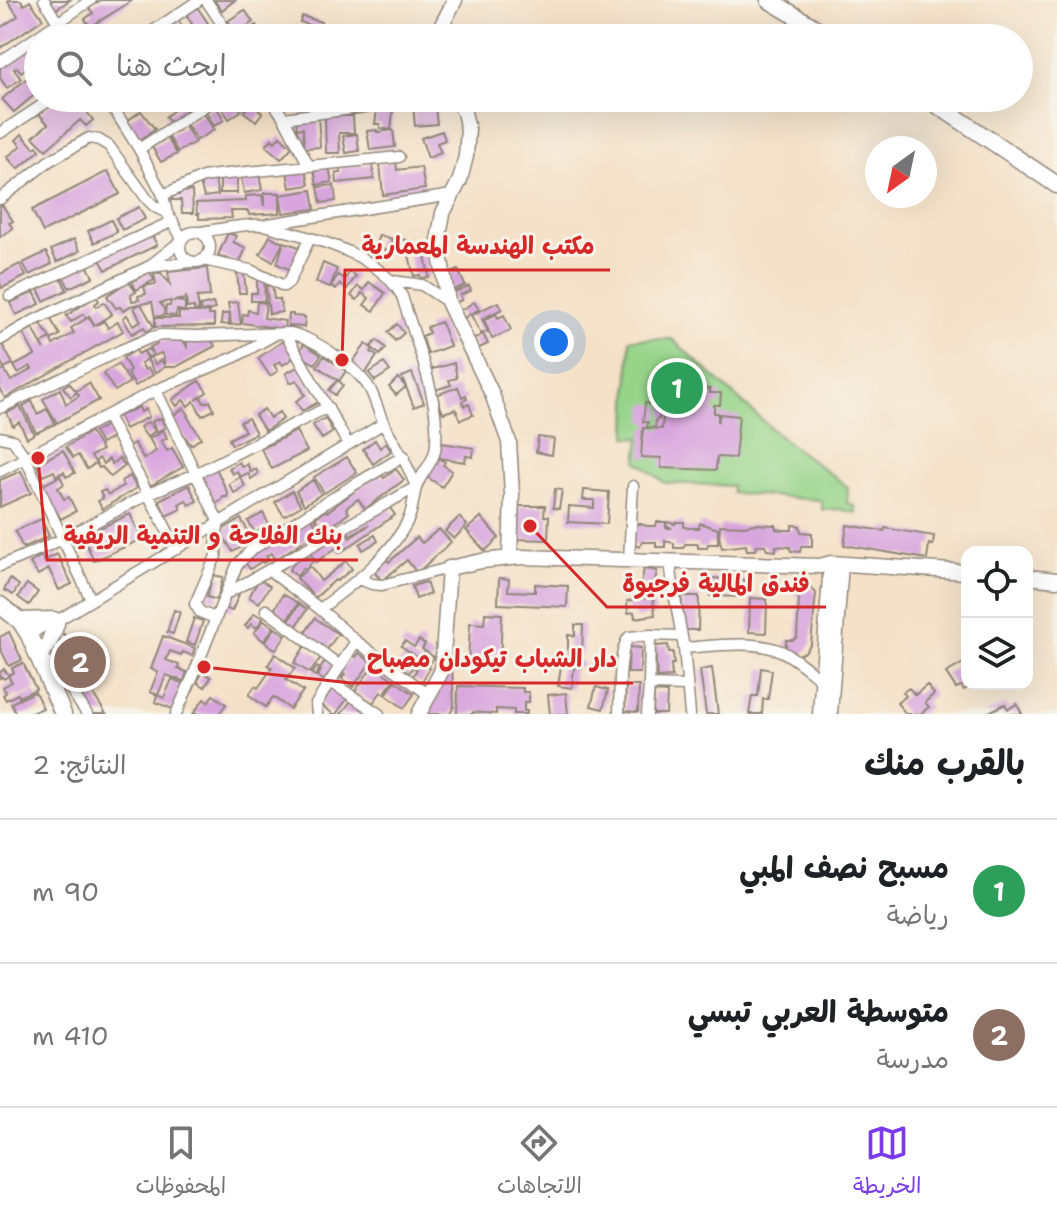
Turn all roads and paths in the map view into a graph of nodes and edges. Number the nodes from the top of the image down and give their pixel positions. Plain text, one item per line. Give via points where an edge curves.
1 (44, 0) edge
2 (91, 0) edge
3 (199, 0) edge
4 (206, 0) edge
5 (455, 0) edge
6 (769, 0) edge
7 (58, 23) joint
8 (164, 24) edge
9 (221, 24) edge
10 (442, 24) edge
11 (809, 24) edge
12 (24, 46) edge
13 (0, 62) edge
14 (32, 112) edge
15 (118, 112) edge
16 (196, 112) edge
17 (280, 112) edge
18 (329, 112) edge
19 (464, 112) edge
20 (948, 112) edge
21 (284, 118) junction
22 (0, 133) edge
23 (139, 149) junction
24 (399, 157) dead end
25 (309, 166) junction
26 (1057, 185) edge
27 (163, 195) junction
28 (452, 195) junction
29 (0, 199) edge
30 (170, 217) junction
31 (262, 225) junction
32 (224, 229) junction
33 (200, 232) junction
34 (310, 238) junction
35 (182, 240) junction
36 (211, 250) junction
37 (203, 260) junction
38 (191, 262) junction
39 (148, 267) junction
40 (393, 281) junction
41 (10, 296) dead end
42 (448, 302) junction
43 (281, 333) junction
44 (0, 340) edge
45 (156, 390) junction
46 (328, 407) junction
47 (0, 408) edge
48 (107, 416) junction
49 (384, 423) junction
50 (0, 437) edge
51 (348, 444) junction
52 (404, 456) junction
53 (25, 457) junction
54 (0, 471) edge
55 (195, 474) junction
56 (633, 486) dead end
57 (416, 487) junction
58 (148, 494) junction
59 (219, 523) junction
60 (63, 539) junction
61 (177, 549) junction
62 (510, 557) junction
63 (629, 560) junction
64 (670, 562) junction
65 (0, 566) edge
66 (449, 568) junction
67 (832, 568) junction
68 (269, 570) junction
69 (961, 572) edge
70 (930, 574) junction
71 (359, 579) junction
72 (961, 580) edge
73 (1057, 580) edge
74 (1034, 582) edge
75 (1057, 589) edge
76 (226, 594) junction
77 (91, 600) junction
78 (0, 605) edge
79 (320, 609) junction
80 (266, 610) dead end
81 (215, 618) junction
82 (57, 621) junction
83 (650, 635) junction
84 (680, 636) junction
85 (356, 641) junction
86 (32, 643) junction
87 (684, 648) junction
88 (340, 666) junction
89 (823, 681) junction
90 (331, 682) junction
91 (649, 685) junction
92 (687, 686) junction
93 (429, 695) junction
94 (63, 714) edge
95 (87, 714) edge
96 (176, 714) edge
97 (317, 714) edge
98 (379, 714) edge
99 (419, 714) edge
100 (619, 714) edge
101 (647, 714) edge
102 (690, 714) edge
103 (820, 714) edge
104 (830, 714) edge

1 - 7 street
2 - 7 street
3 - 8 street
4 - 9 street
5 - 10 main road
6 - 11 main road
12 - 13 street
14 - 22 street
15 - 23 street
16 - 23 street
17 - 21 street
18 - 21 street
19 - 28 main road via 466,156
20 - 26 main road
21 - 25 street
23 - 27 street
24 - 25 street
25 - 27 street via 203,177
27 - 30 street
28 - 31 street
28 - 42 main road via 439,235
29 - 30 street via 89,138 109,146 147,199
30 - 35 street
30 - 41 street
31 - 32 street
31 - 34 street
32 - 33 street
32 - 36 street
33 - 35 street
33 - 36 street via 208,237
34 - 37 street via 284,286 250,270
34 - 40 street via 358,257
35 - 38 street via 181,253
35 - 39 street
36 - 37 street
37 - 38 street
38 - 39 street
39 - 44 street
40 - 42 street via 422,285
40 - 57 street via 423,362 435,423 435,452
42 - 62 main road via 509,442
43 - 45 street
43 - 46 street
43 - 47 street via 152,337
43 - 49 street via 302,335 362,379
45 - 48 street
45 - 55 street
46 - 51 street
46 - 55 street
48 - 53 street
48 - 58 street
49 - 51 street
49 - 52 street
50 - 53 street via 13,440
51 - 59 street
52 - 57 street
52 - 76 street via 251,550 237,565
53 - 54 street
53 - 60 street
55 - 58 street
55 - 59 street
56 - 63 street
57 - 68 street
57 - 71 street via 408,521
58 - 60 street
58 - 61 street
59 - 61 street
59 - 81 street via 216,556 195,604
60 - 65 street
60 - 77 street
61 - 77 street
62 - 63 main road
62 - 66 main road
63 - 64 main road
64 - 67 main road
64 - 84 street
66 - 71 street via 382,585
66 - 93 main road via 442,670
67 - 70 main road
67 - 89 main road
67 - 104 main road
68 - 76 street
68 - 79 street
69 - 70 main road
70 - 72 main road
71 - 79 street
73 - 74 main road
74 - 75 main road
76 - 81 street
77 - 82 street
78 - 86 main road
79 - 85 street
80 - 88 street
81 - 96 street
82 - 86 main road
82 - 86 main road via 49,643
83 - 84 street
83 - 91 street
83 - 100 street via 625,641
84 - 87 street
85 - 88 street
85 - 93 street
86 - 94 main road
86 - 95 street via 56,667
87 - 89 street via 740,645 780,650
87 - 92 street
88 - 90 street
89 - 103 main road
90 - 97 street via 316,704
90 - 98 street
91 - 92 street
91 - 101 street
92 - 102 street
93 - 99 main road

